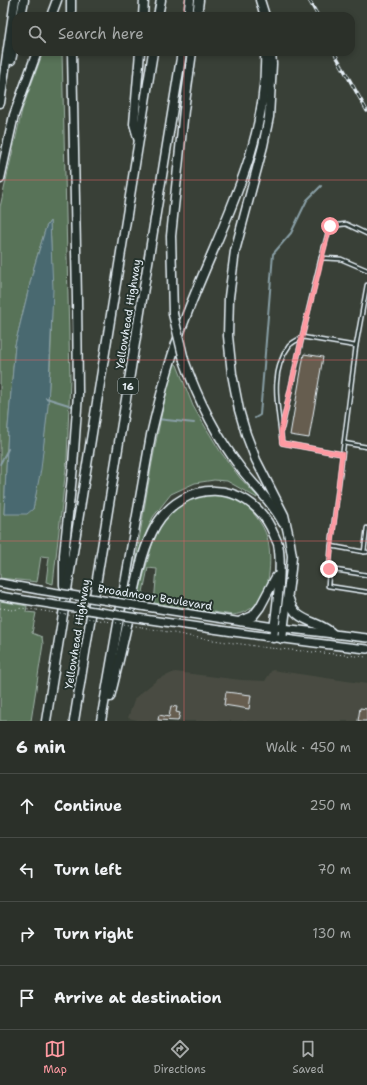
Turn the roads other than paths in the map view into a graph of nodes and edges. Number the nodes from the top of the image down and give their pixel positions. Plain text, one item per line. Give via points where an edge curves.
1 (15, 0) edge
2 (24, 0) edge
3 (57, 0) edge
4 (71, 0) edge
5 (144, 0) edge
6 (161, 0) edge
7 (190, 0) edge
8 (199, 0) edge
9 (259, 0) edge
10 (13, 12) edge
11 (22, 12) edge
12 (52, 12) edge
13 (71, 12) edge
14 (143, 12) edge
15 (159, 12) edge
16 (188, 12) edge
17 (198, 12) edge
18 (260, 12) edge
19 (264, 12) edge
20 (12, 21) edge
21 (12, 56) edge
22 (36, 56) edge
23 (72, 56) edge
24 (140, 56) edge
25 (152, 56) edge
26 (181, 56) edge
27 (191, 56) edge
28 (265, 56) edge
29 (271, 56) edge
30 (0, 104) edge
31 (0, 108) edge
32 (139, 141) junction
33 (0, 179) edge
34 (367, 234) edge
35 (321, 258) junction
36 (367, 270) edge
37 (367, 285) edge
38 (302, 337) junction
39 (356, 346) junction
40 (281, 431) junction
41 (344, 443) junction
42 (367, 447) edge
43 (342, 454) junction
44 (367, 528) edge
45 (289, 537) junction
46 (331, 546) junction
47 (365, 552) edge
48 (329, 569) junction
49 (279, 571) junction
50 (367, 575) edge
51 (0, 583) edge
52 (367, 592) edge
53 (288, 593) junction
54 (0, 596) edge
55 (63, 616) junction
56 (241, 621) junction
57 (274, 627) junction
58 (283, 628) junction
59 (333, 634) junction
60 (272, 638) junction
61 (367, 638) edge
62 (282, 639) junction
63 (367, 649) edge
64 (46, 721) edge
65 (74, 721) edge
66 (102, 721) edge

1 - 10 highway
2 - 11 highway
3 - 12 highway
4 - 13 highway
5 - 14 highway
6 - 15 highway
7 - 16 highway
8 - 17 highway
9 - 18 highway
9 - 19 highway
20 - 30 highway
21 - 31 highway
22 - 33 highway via 14,114
23 - 55 highway via 78,394 64,555
24 - 32 highway via 134,124
25 - 32 highway, Yellowhead Highway
26 - 65 highway, Yellowhead Highway / 16
27 - 45 highway, bridge via 170,236 173,314 184,360 204,411 242,469 269,500
28 - 66 highway via 260,114 243,178 184,320 162,390 151,435
29 - 45 highway via 269,116 235,251 229,297 228,336 240,416 256,460 284,514
32 - 55 highway, Yellowhead Highway
34 - 35 lane via 346,224 330,226
35 - 36 lane via 341,259
35 - 38 lane
37 - 39 lane
38 - 39 lane
38 - 40 lane
38 - 40 lane via 290,345 280,360 276,395
39 - 41 lane
40 - 43 lane via 282,443
41 - 42 lane
41 - 43 lane
43 - 46 lane
44 - 47 lane
45 - 53 highway via 292,556
46 - 47 lane
46 - 48 lane
48 - 50 lane
48 - 52 lane via 328,586
49 - 56 highway via 260,607 253,616
49 - 57 highway
49 - 66 highway via 278,544 273,533 266,518 246,500 229,492 215,490 182,498 170,508 156,524 141,560 116,673
51 - 56 main road, Broadmoor Boulevard, bridge
53 - 58 highway
53 - 59 highway via 291,608 297,614
54 - 60 main road, Broadmoor Boulevard, bridge
55 - 64 highway, Yellowhead Highway
56 - 57 main road, Broadmoor Boulevard
57 - 58 main road, Broadmoor Boulevard
57 - 60 highway
58 - 59 main road, Broadmoor Boulevard
58 - 62 highway
59 - 61 main road, Broadmoor Boulevard
60 - 62 main road, Broadmoor Boulevard
62 - 63 main road, Broadmoor Boulevard

